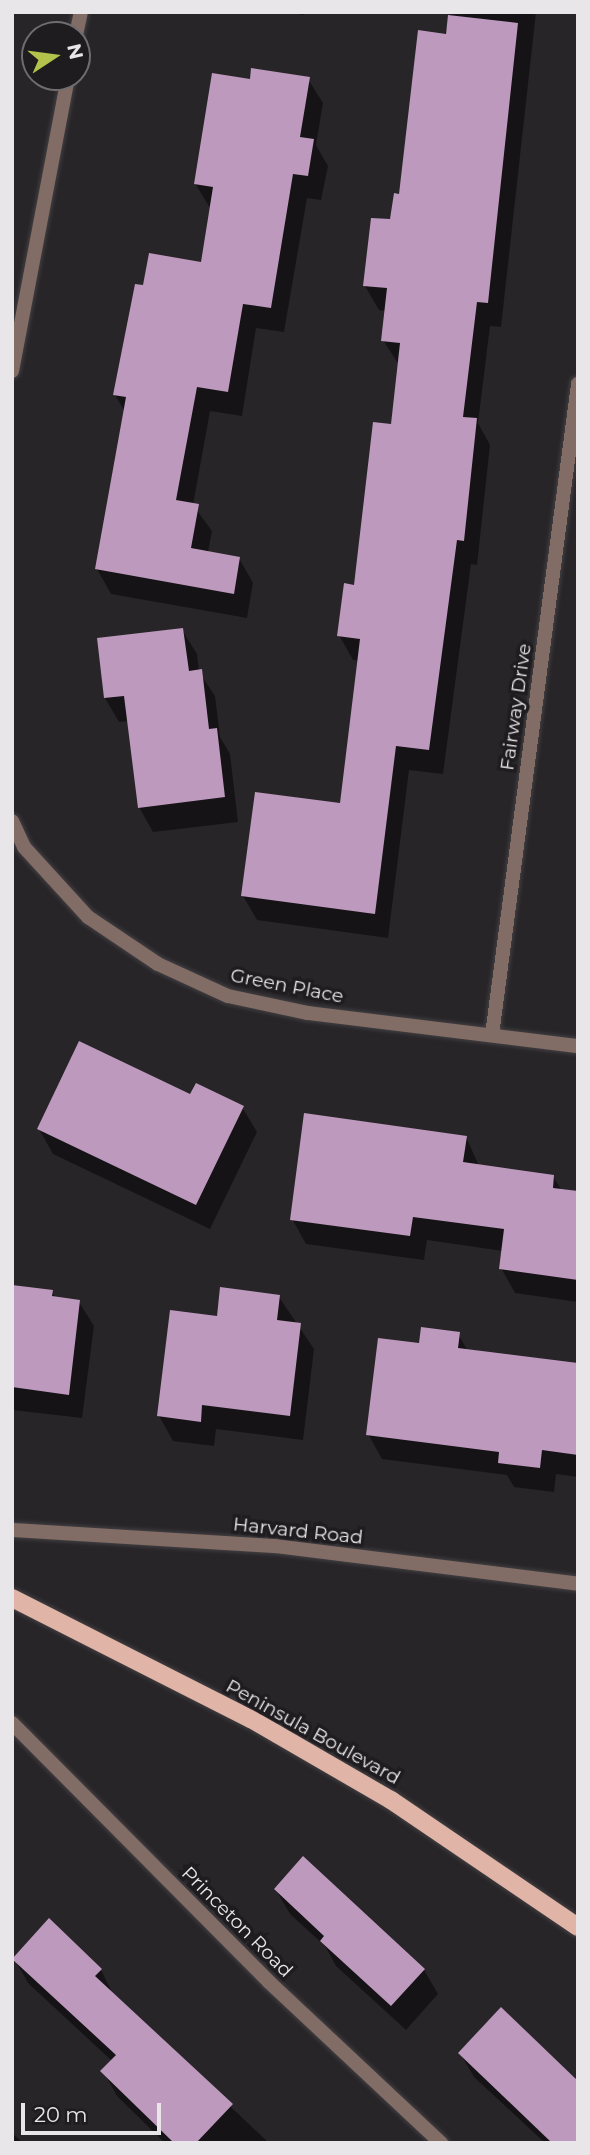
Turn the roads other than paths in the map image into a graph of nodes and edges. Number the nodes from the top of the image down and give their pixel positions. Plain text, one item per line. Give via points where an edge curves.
1 (65, 91) edge
2 (12, 371) edge
3 (578, 384) edge
4 (12, 821) edge
5 (492, 1035) junction
6 (578, 1046) edge
7 (12, 1530) edge
8 (578, 1584) edge
9 (12, 1598) edge
10 (12, 1723) edge
11 (578, 1927) edge
12 (441, 2143) edge

1 - 2 street
3 - 5 street, Fairway Drive
4 - 5 street, Green Place via 24,846 88,917 158,964 228,996 308,1013
5 - 6 street, Green Place
7 - 8 street, Harvard Road via 275,1546
9 - 11 main road, Peninsula Boulevard via 251,1718 368,1786
10 - 12 street, Princeton Road via 269,1982

